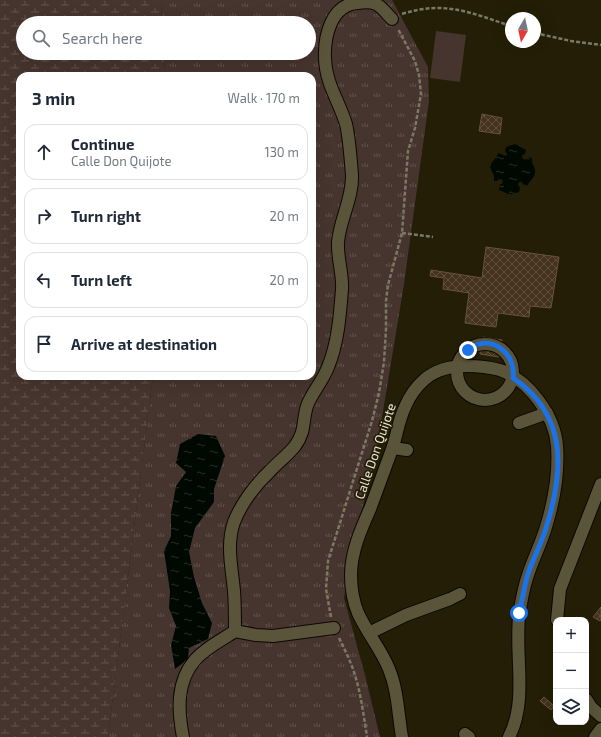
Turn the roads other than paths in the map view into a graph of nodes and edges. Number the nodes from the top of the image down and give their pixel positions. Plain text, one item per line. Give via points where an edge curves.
1 (392, 19) road end
2 (458, 366) junction
3 (513, 378) junction
4 (547, 413) junction
5 (519, 423) dead end
6 (393, 448) junction
7 (407, 450) dead end
8 (601, 484) edge
9 (460, 594) dead end
10 (557, 617) edge
11 (334, 628) road end
12 (235, 631) junction
13 (369, 633) junction
14 (589, 704) edge
15 (601, 716) edge
16 (601, 729) edge
17 (183, 737) edge
18 (402, 737) edge
19 (509, 737) edge
20 (595, 737) edge

1 - 12 street via 375,4 355,3 346,5 338,11 330,26 326,70 347,126 352,176 338,244 342,287 338,326 334,351 308,405 302,436 252,492 239,511 234,524 230,558
2 - 3 street, Calle Don Quijote via 486,367 502,371
2 - 3 street via 460,385 466,392 484,400 501,395 508,389
2 - 3 street via 461,357 476,345 494,345 508,356 512,364
2 - 6 street, Calle Don Quijote via 430,376 414,392 403,410
3 - 4 street, Calle Don Quijote via 529,390
4 - 5 street
4 - 19 street, Calle Don Quijote via 557,445 555,483 546,528 528,576 519,613 519,689 516,719
6 - 7 street
6 - 13 street, Calle Don Quijote via 360,533 351,572 356,608
8 - 10 street via 560,589
9 - 13 street
11 - 12 street via 273,636
12 - 17 street via 204,651 184,678 179,705
13 - 18 street, Calle Don Quijote via 393,680
14 - 15 street
16 - 20 street

